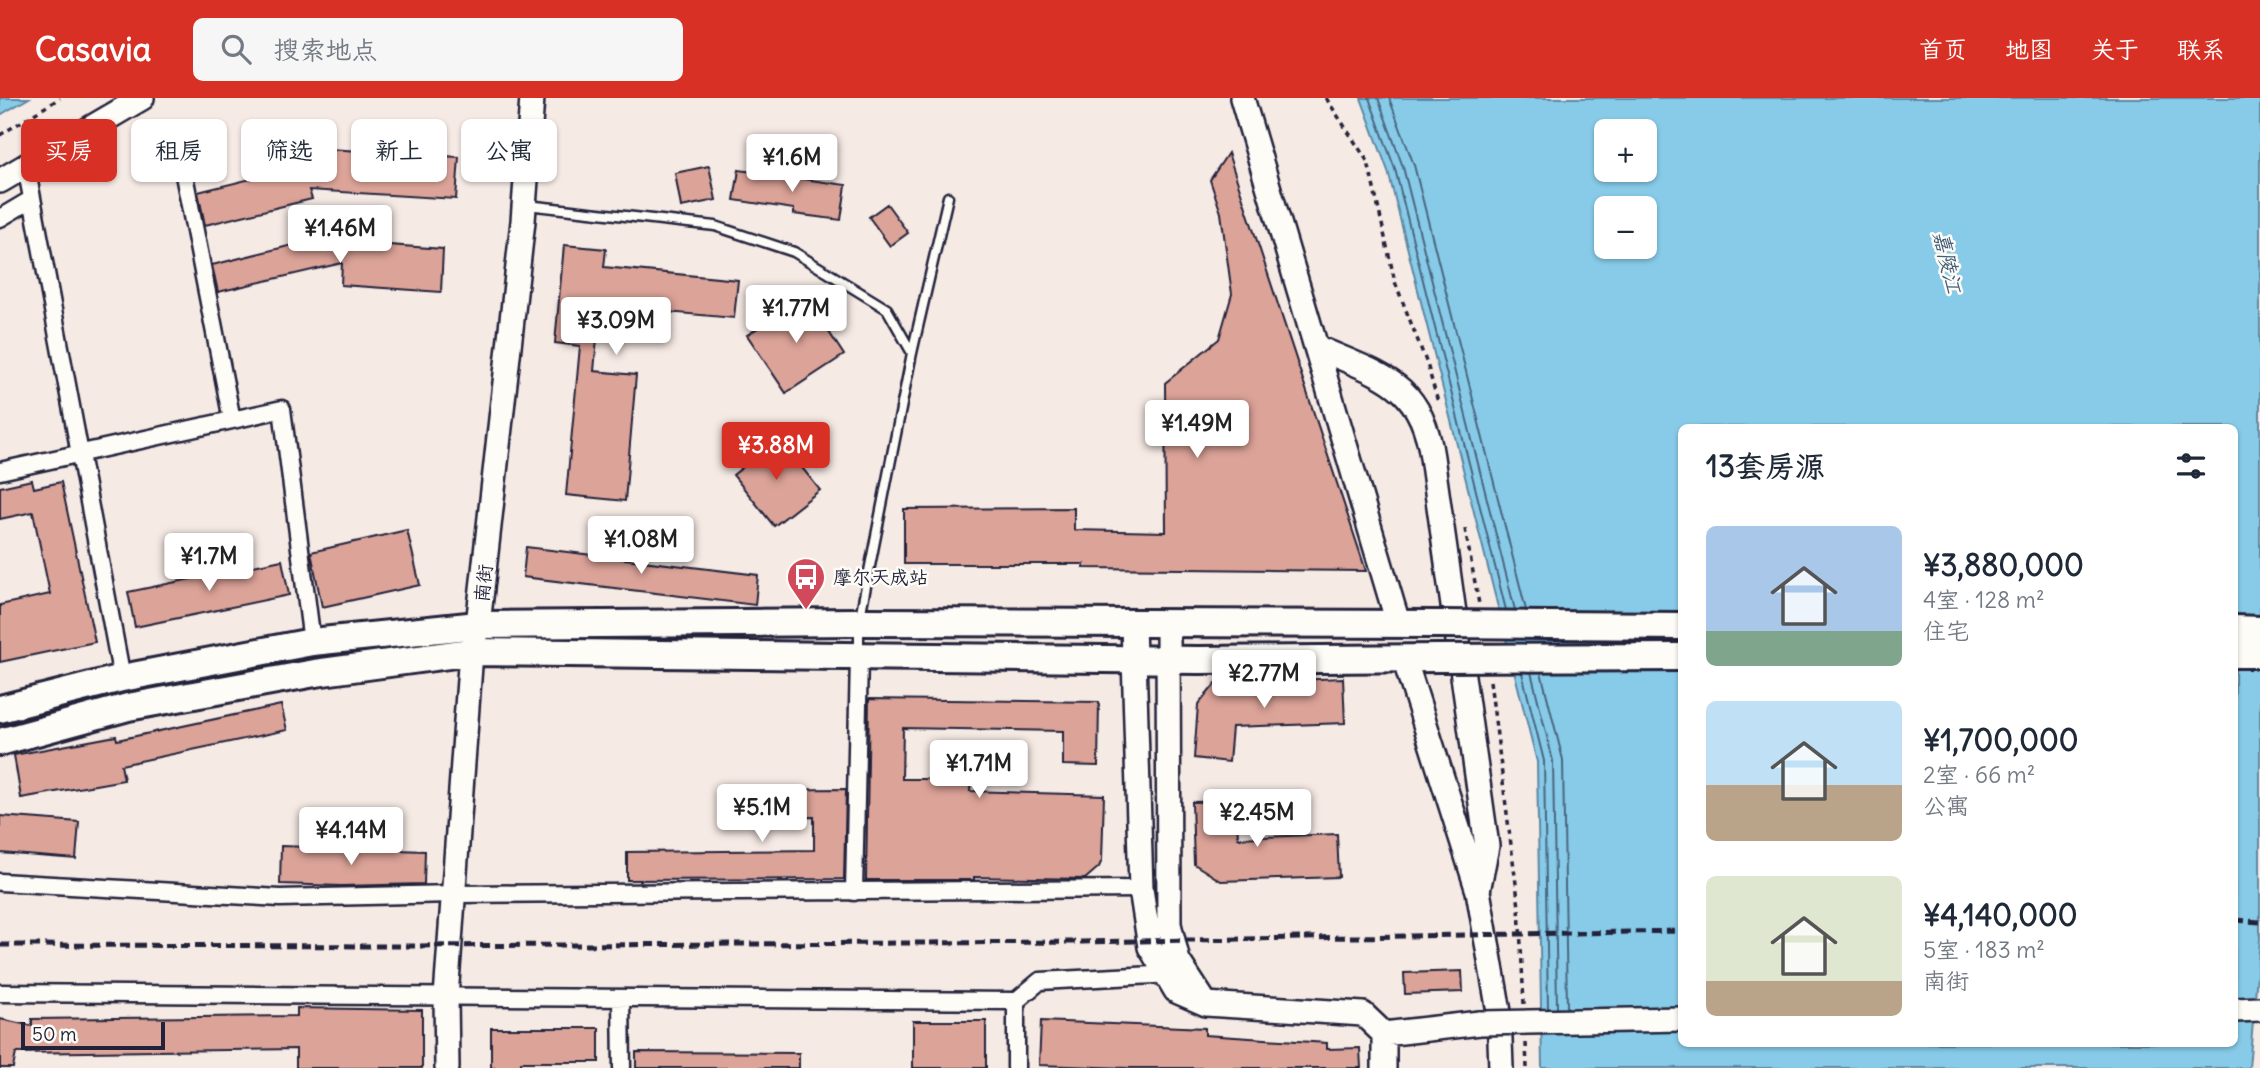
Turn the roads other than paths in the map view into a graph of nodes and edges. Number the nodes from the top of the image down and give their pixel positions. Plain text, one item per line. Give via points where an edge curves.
1 (142, 98) edge
2 (532, 98) edge
3 (1242, 98) edge
4 (106, 119) edge
5 (21, 169) edge
6 (0, 181) edge
7 (29, 182) edge
8 (185, 182) edge
9 (948, 197) dead end
10 (32, 199) junction
11 (524, 205) junction
12 (0, 218) edge
13 (1316, 347) junction
14 (912, 353) junction
15 (232, 420) junction
16 (80, 452) junction
17 (0, 471) edge
18 (859, 622) junction
19 (1398, 623) junction
20 (1133, 624) junction
21 (1168, 624) junction
22 (478, 625) junction
23 (1678, 626) edge
24 (2238, 629) edge
25 (2260, 630) edge
26 (312, 642) junction
27 (471, 652) junction
28 (2238, 654) edge
29 (2260, 654) edge
30 (859, 657) junction
31 (1678, 657) edge
32 (1404, 658) junction
33 (1133, 659) junction
34 (1168, 659) junction
35 (122, 678) junction
36 (0, 709) edge
37 (0, 742) edge
38 (0, 882) edge
39 (1141, 889) junction
40 (1478, 891) junction
41 (854, 892) junction
42 (454, 894) junction
43 (1175, 974) junction
44 (0, 993) edge
45 (446, 997) junction
46 (621, 998) junction
47 (1016, 1002) junction
48 (2260, 1009) edge
49 (2238, 1010) edge
50 (1678, 1020) edge
51 (1384, 1034) junction
52 (447, 1068) edge
53 (622, 1068) edge
54 (1016, 1068) edge
55 (1384, 1068) edge
56 (1501, 1068) edge

1 - 4 street
2 - 11 street, 南街
3 - 13 street
5 - 6 street
7 - 10 street
8 - 15 street
9 - 14 lane
10 - 12 street
10 - 16 street
11 - 14 lane via 715,226 794,252 887,309
11 - 22 street, 南街
13 - 19 street
13 - 40 street via 1396,385 1418,410 1428,433 1488,846
14 - 18 lane
15 - 16 street
15 - 26 street via 282,410
16 - 17 street
16 - 35 street
18 - 20 main road
18 - 22 main road
18 - 30 lane
19 - 21 main road
19 - 23 main road, bridge
20 - 21 main road
20 - 33 street
21 - 34 street
22 - 26 main road
22 - 27 street, 南街
24 - 25 main road
26 - 35 main road
27 - 30 main road
27 - 37 main road via 315,673 128,707
27 - 42 street, 南街
28 - 29 main road
30 - 33 main road
30 - 41 street
31 - 32 main road, bridge
32 - 34 main road
32 - 40 street
33 - 34 main road
33 - 39 street
34 - 43 street via 1169,924
35 - 36 main road
38 - 42 street via 280,898
39 - 41 street
39 - 43 street via 1150,947
40 - 56 street via 1499,1012
41 - 42 street
42 - 45 street, 南街
43 - 47 street via 1040,981
43 - 51 street via 1176,992 1206,1004 1363,1014
44 - 45 street
45 - 46 street
45 - 52 street, 南街
46 - 47 street
46 - 53 street
47 - 54 street
48 - 49 street
50 - 51 street, bridge via 1480,1023
51 - 55 street

